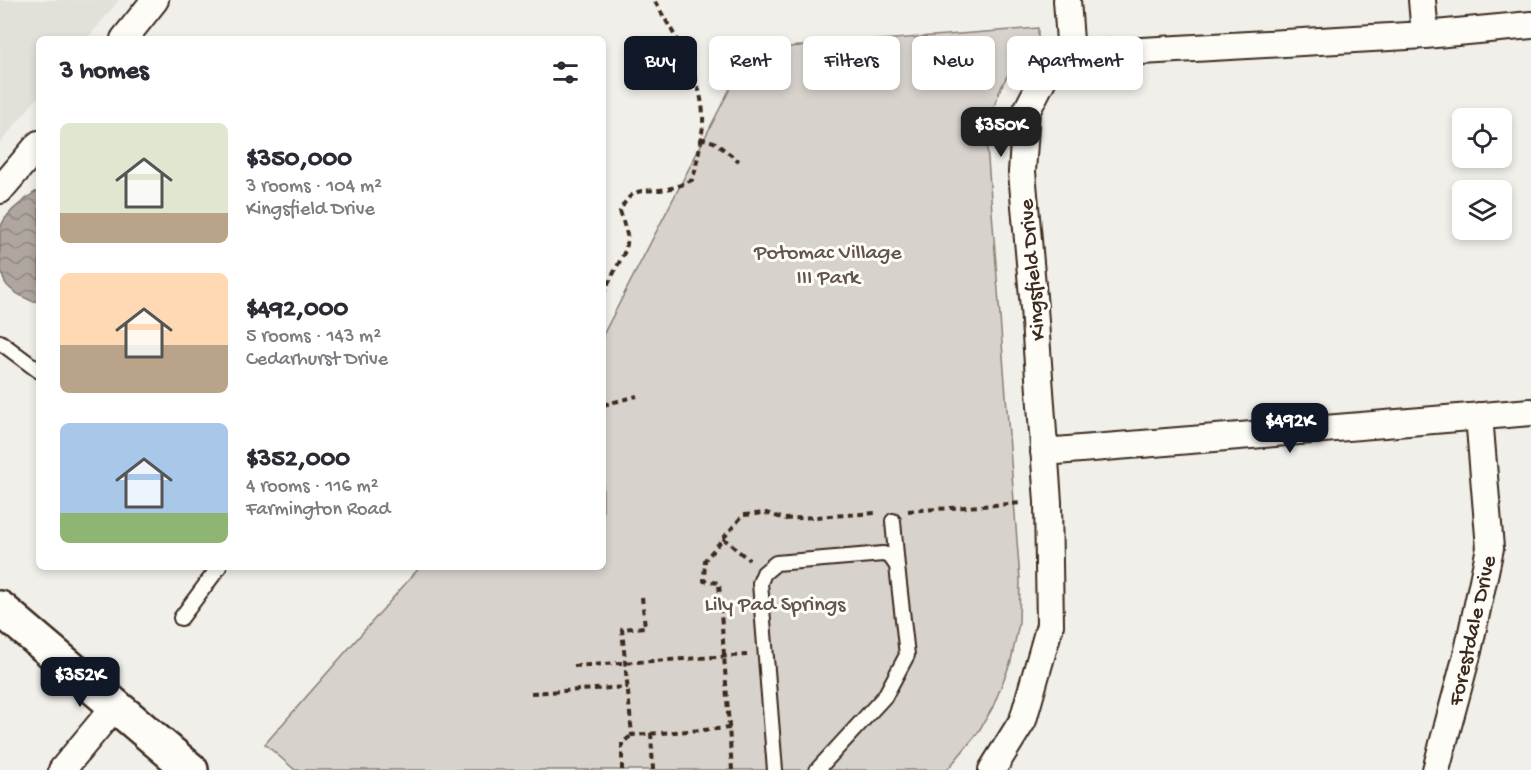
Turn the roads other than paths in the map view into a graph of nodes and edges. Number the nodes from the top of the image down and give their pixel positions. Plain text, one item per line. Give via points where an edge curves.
1 (155, 0) edge
2 (1067, 0) edge
3 (1422, 0) edge
4 (1531, 25) edge
5 (1425, 34) junction
6 (126, 36) edge
7 (1070, 36) edge
8 (1143, 51) edge
9 (1037, 90) edge
10 (36, 148) edge
11 (0, 190) edge
12 (0, 342) edge
13 (36, 369) edge
14 (1531, 412) edge
15 (1479, 416) junction
16 (1044, 452) junction
17 (893, 521) dead end
18 (897, 566) junction
19 (217, 570) edge
20 (0, 609) edge
21 (181, 618) dead end
22 (116, 705) junction
23 (62, 770) edge
24 (191, 770) edge
25 (775, 770) edge
26 (818, 770) edge
27 (992, 770) edge
28 (1436, 770) edge

1 - 6 street
2 - 7 street
3 - 5 street
4 - 5 street
5 - 8 street
9 - 16 street, Kingsfield Drive via 1026,112 1022,171
10 - 11 street
12 - 13 lane
14 - 15 street
15 - 16 street
15 - 28 street, Forestdale Drive via 1490,548
16 - 27 street, Kingsfield Drive via 1050,625 1023,720
17 - 18 lane
18 - 25 lane via 890,556 883,554 776,563 764,573 760,583
18 - 26 lane via 907,655 885,696
19 - 21 lane
20 - 22 street
22 - 23 street
22 - 24 street

